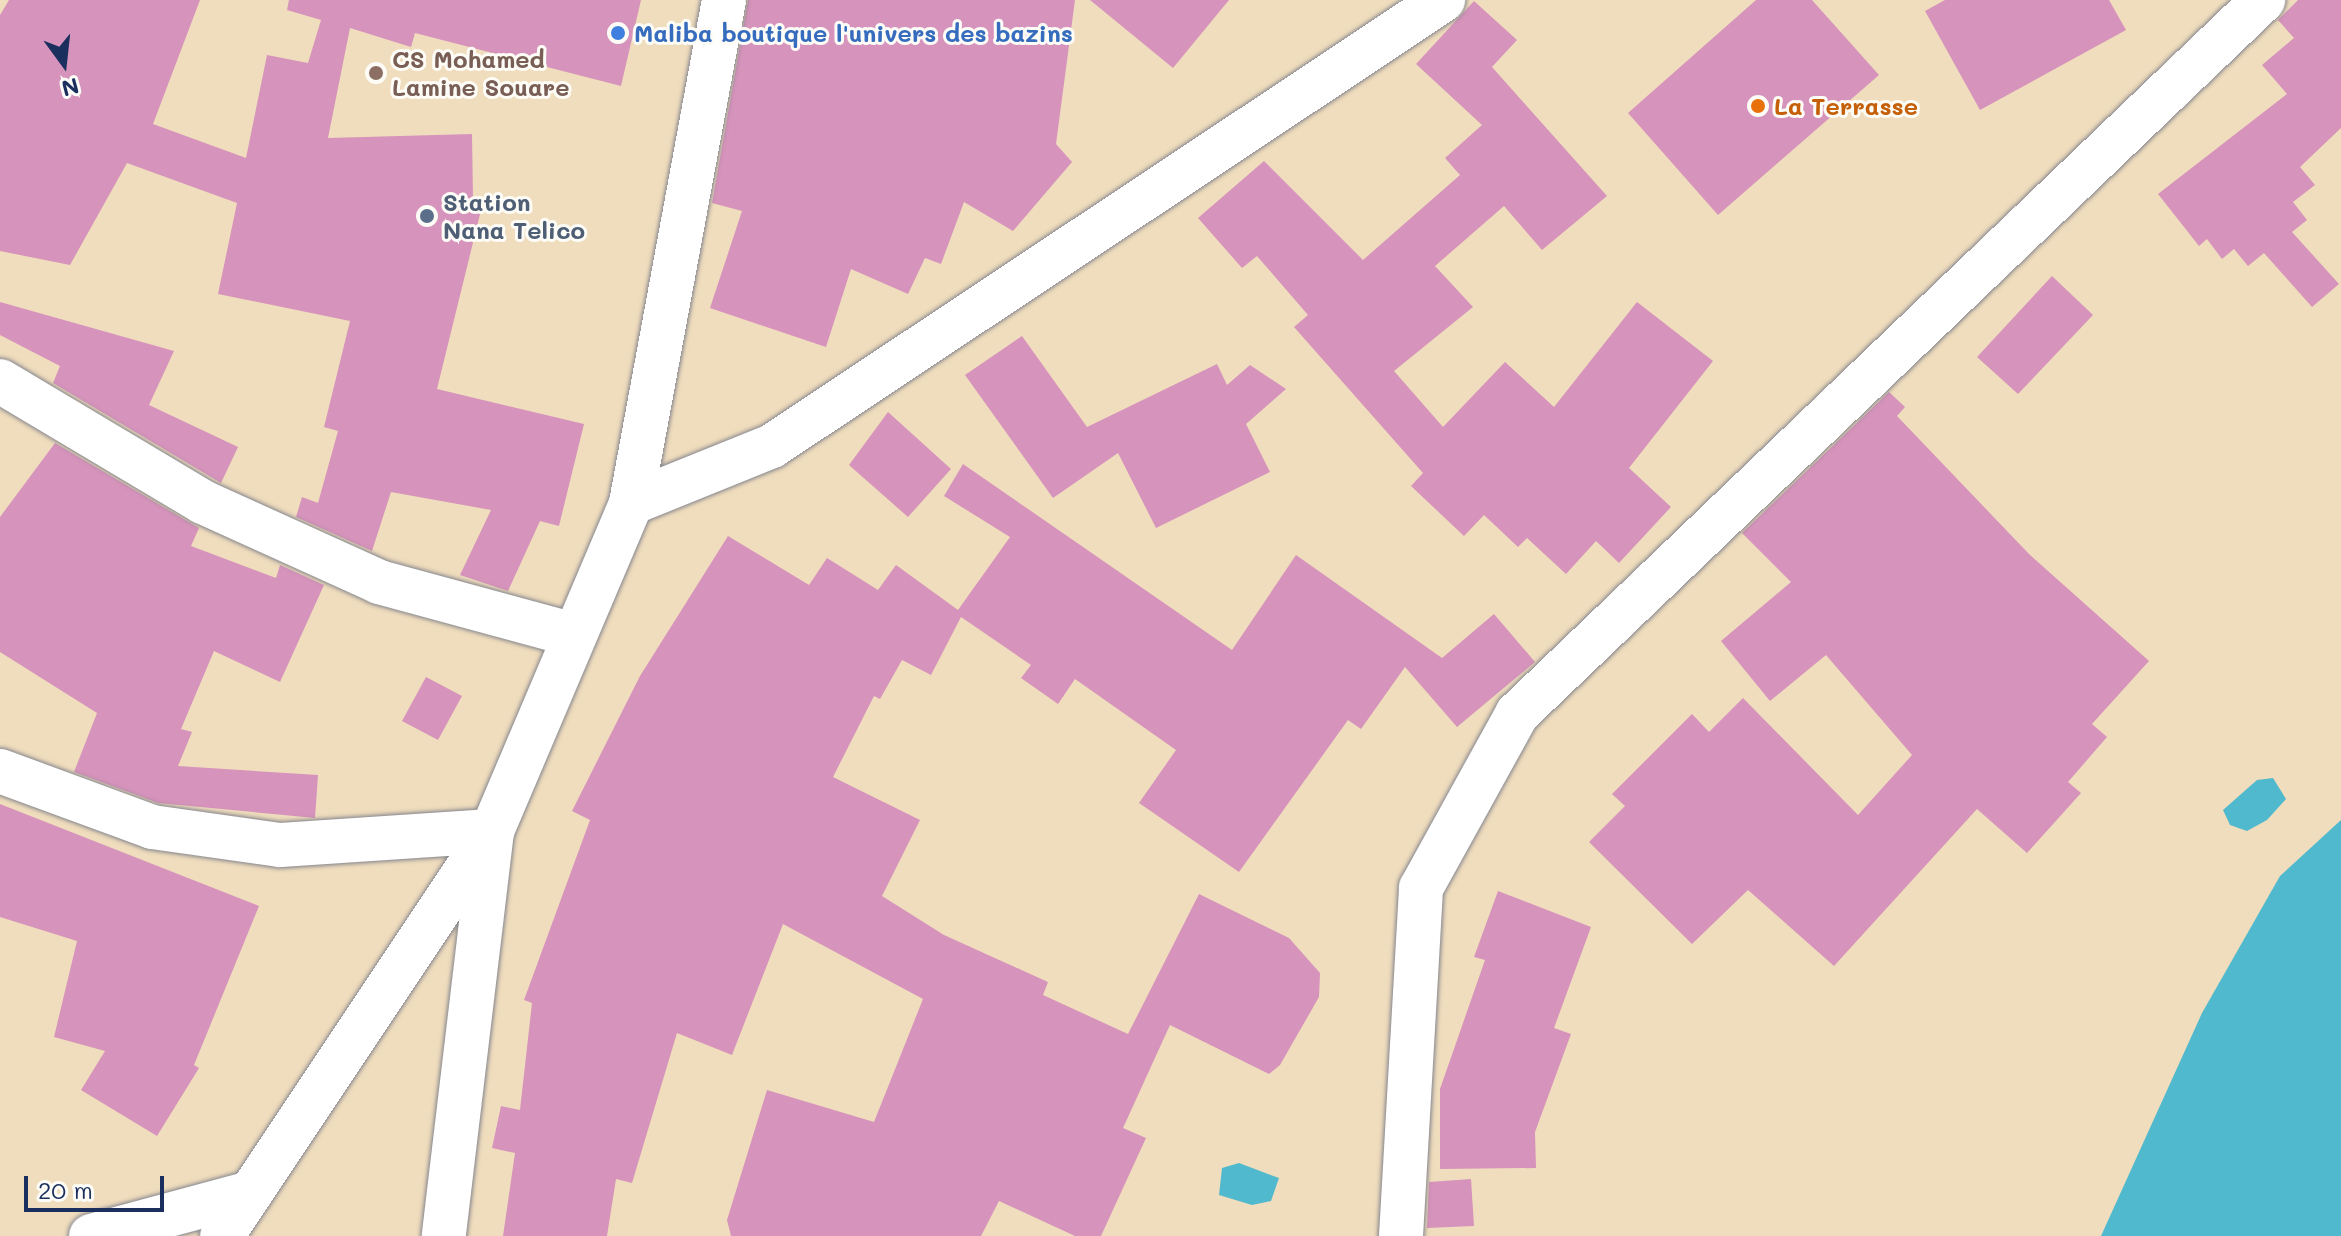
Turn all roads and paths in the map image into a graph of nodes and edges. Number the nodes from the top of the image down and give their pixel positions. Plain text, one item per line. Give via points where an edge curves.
1 (724, 0) edge
2 (1443, 0) edge
3 (2263, 0) edge
4 (0, 381) edge
5 (631, 503) junction
6 (574, 635) junction
7 (0, 771) edge
8 (492, 831) junction
9 (250, 1193) junction
10 (91, 1236) edge
11 (222, 1236) edge
12 (444, 1236) edge
13 (1401, 1236) edge

1 - 5 street
2 - 5 street via 772,446
3 - 13 street via 1517,714 1421,888
4 - 6 street via 203,502 365,576
5 - 6 street
6 - 8 street
7 - 8 street via 152,827 280,845
8 - 9 street
8 - 12 street
9 - 10 street
9 - 11 street

